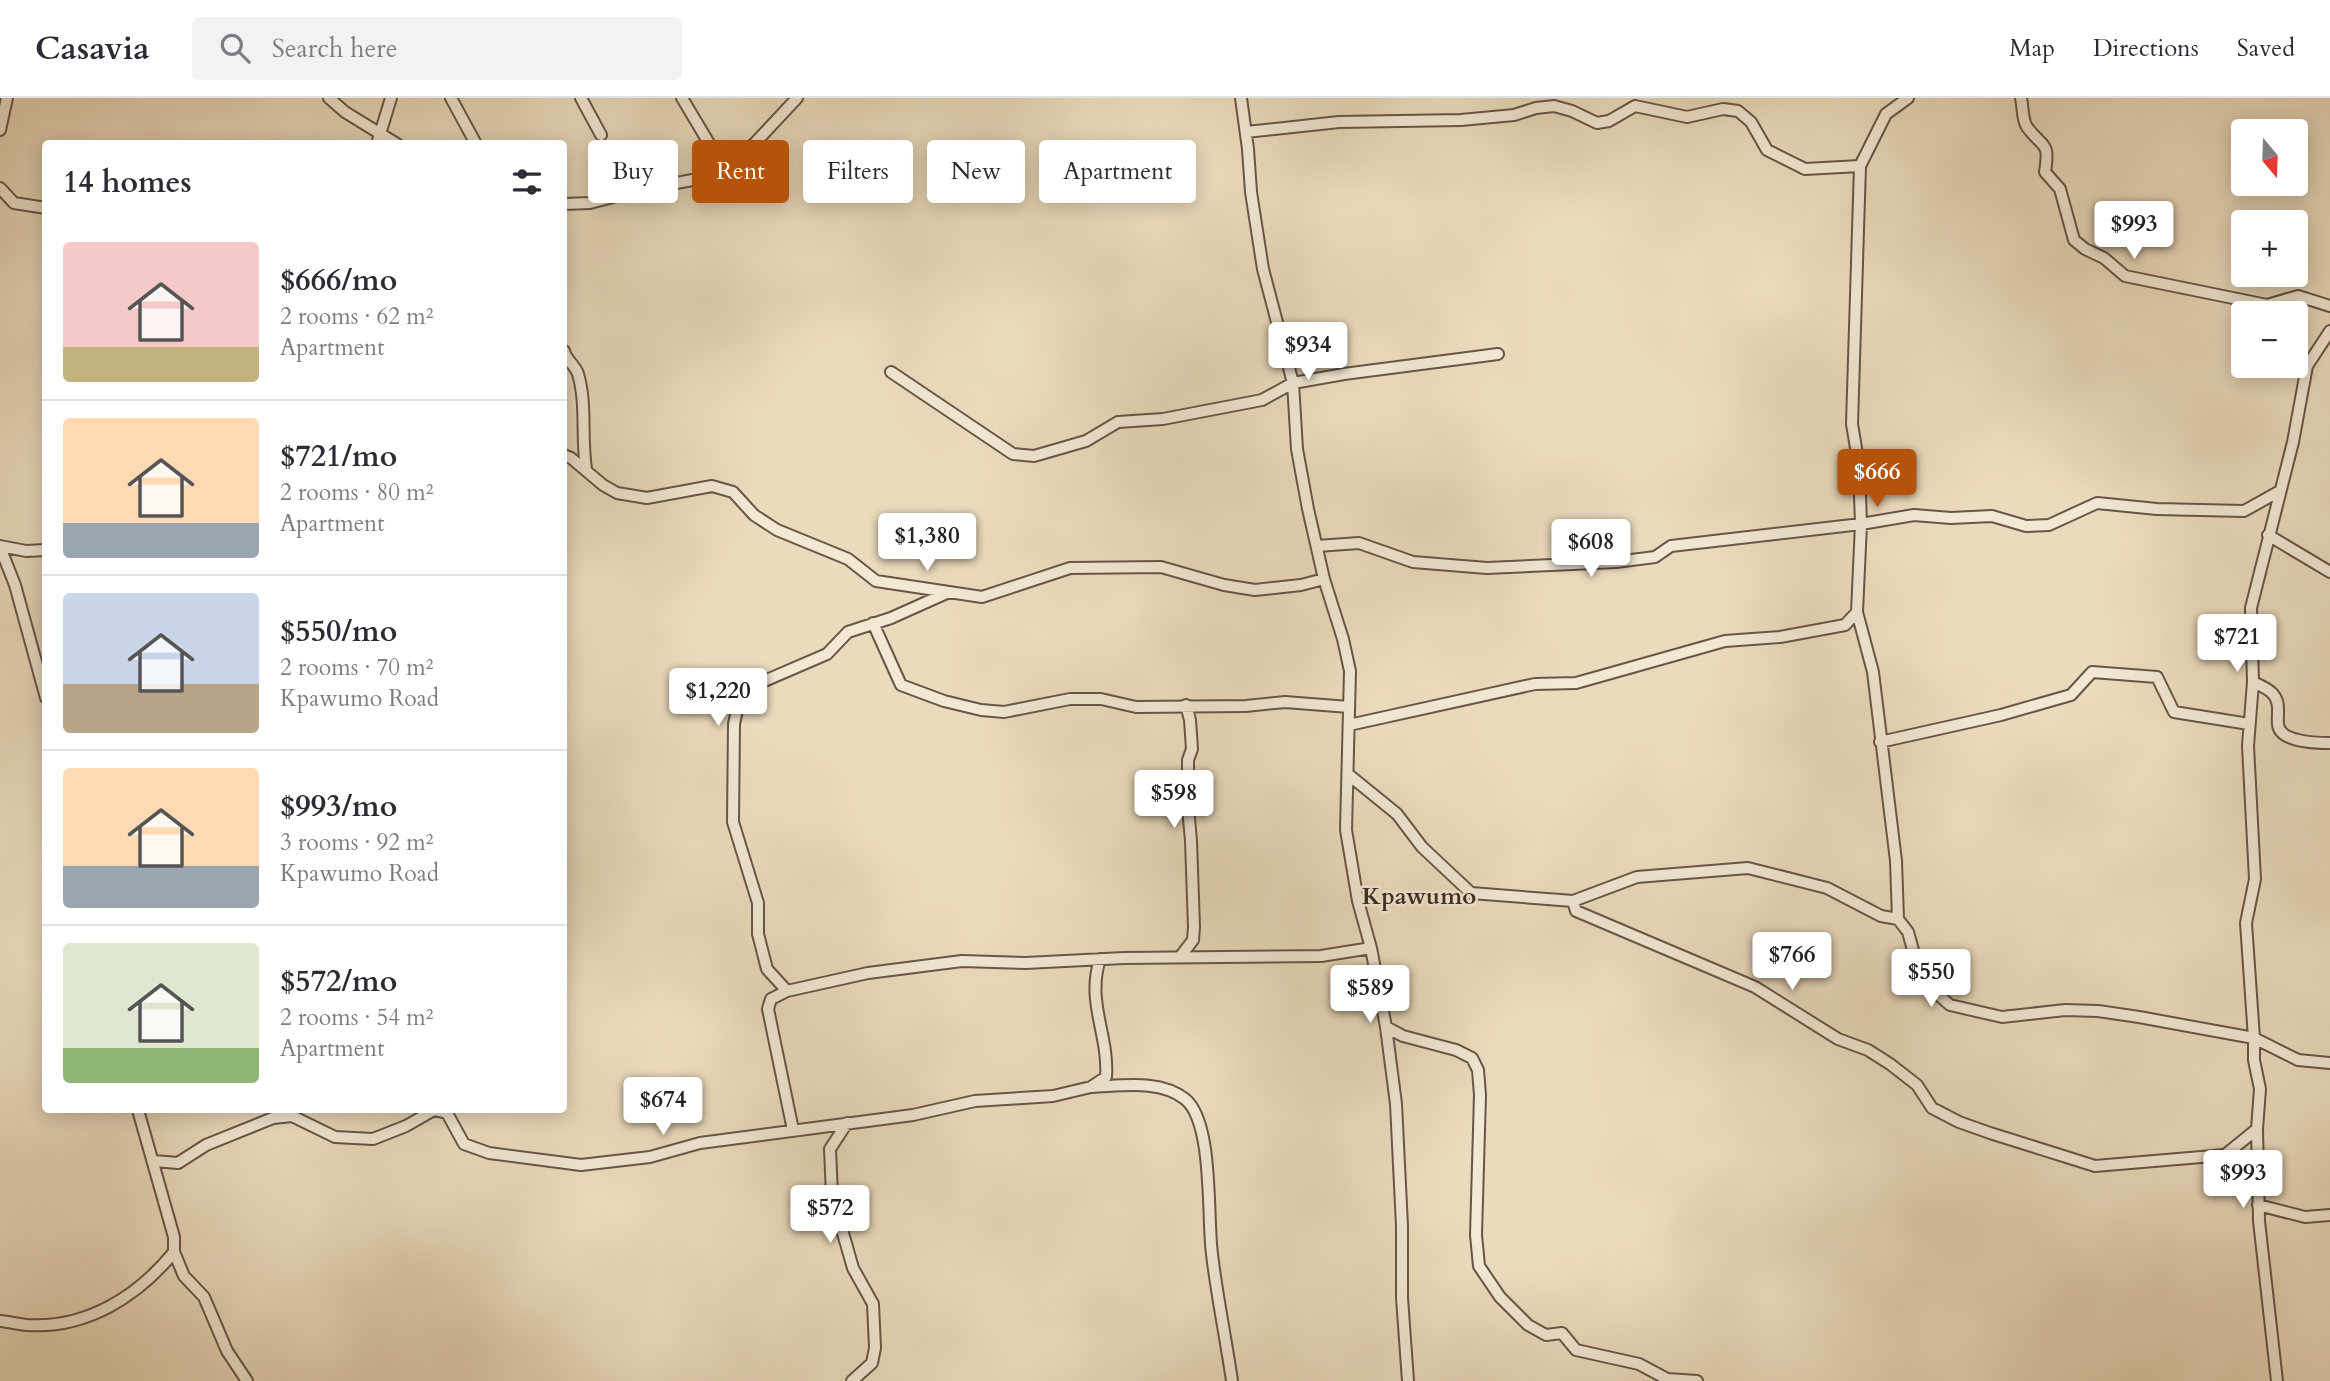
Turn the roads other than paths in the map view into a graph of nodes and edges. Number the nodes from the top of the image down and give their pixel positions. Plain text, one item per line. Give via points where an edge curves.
1 (7, 98) edge
2 (328, 98) edge
3 (391, 98) edge
4 (451, 98) edge
5 (581, 98) edge
6 (682, 98) edge
7 (797, 98) edge
8 (1241, 98) edge
9 (1908, 98) edge
10 (2021, 98) edge
11 (0, 130) edge
12 (1246, 132) junction
13 (601, 135) dead end
14 (379, 138) edge
15 (474, 140) edge
16 (707, 140) edge
17 (758, 140) edge
18 (1860, 166) junction
19 (692, 180) edge
20 (0, 188) edge
21 (567, 204) edge
22 (42, 207) edge
23 (2330, 306) edge
24 (2330, 331) edge
25 (1498, 354) dead end
26 (567, 359) edge
27 (891, 372) dead end
28 (1293, 383) junction
29 (567, 457) edge
30 (586, 469) junction
31 (2278, 492) junction
32 (1861, 524) junction
33 (2268, 535) junction
34 (1317, 546) junction
35 (0, 547) edge
36 (42, 550) edge
37 (2330, 572) edge
38 (1324, 579) junction
39 (949, 592) junction
40 (1857, 612) junction
41 (873, 624) junction
42 (42, 649) edge
43 (33, 652) junction
44 (2253, 682) junction
45 (42, 684) edge
46 (1186, 705) junction
47 (1349, 707) junction
48 (1349, 724) junction
49 (2249, 724) junction
50 (1880, 742) junction
51 (2330, 743) edge
52 (1349, 775) junction
53 (1573, 901) junction
54 (1898, 919) junction
55 (1371, 947) junction
56 (1180, 957) junction
57 (1100, 960) junction
58 (787, 991) junction
59 (1386, 1027) junction
60 (2254, 1038) junction
61 (2330, 1063) edge
62 (1091, 1087) junction
63 (139, 1113) edge
64 (430, 1113) edge
65 (447, 1113) edge
66 (847, 1123) junction
67 (2257, 1129) junction
68 (793, 1130) junction
69 (154, 1161) junction
70 (2258, 1205) junction
71 (2330, 1215) edge
72 (174, 1252) junction
73 (0, 1321) edge
74 (247, 1381) edge
75 (852, 1381) edge
76 (1232, 1381) edge
77 (1408, 1381) edge
78 (1697, 1381) edge
79 (2277, 1381) edge

1 - 11 street
2 - 14 street
3 - 14 street
4 - 15 street
5 - 13 street
6 - 16 street
7 - 17 street
8 - 12 street
9 - 18 street via 1886,114
10 - 23 street via 2025,125 2048,153 2045,173 2060,189 2074,240 2085,249 2126,276 2267,305 2298,296
12 - 18 street via 1339,122 1461,120 1554,106 1597,123 1634,106 1687,117 1723,109 1738,111 1751,122 1767,150 1805,169
12 - 28 street via 1263,269
18 - 32 street via 1852,424
19 - 21 street
20 - 22 street via 13,203
24 - 31 street via 2307,366
25 - 28 street
26 - 30 street via 577,371 583,405
27 - 28 street via 1013,454 1034,456 1086,442 1118,422 1163,419 1262,400
28 - 34 street via 1297,449
29 - 30 street
30 - 39 street via 617,493 647,498 712,486 733,492 776,530 848,559 876,580
31 - 32 street via 2245,511 2096,503 2049,525 2026,526 1992,516 1914,515
31 - 33 street
32 - 34 street via 1671,546 1655,557 1554,566 1487,568 1413,562 1359,543
32 - 40 street
33 - 37 street
33 - 44 street via 2250,608
34 - 38 street
35 - 36 street
35 - 43 street
38 - 39 street via 1255,590 1161,566 1070,568 982,597
38 - 47 street via 1350,671
39 - 41 street
40 - 48 street via 1845,625 1780,637 1725,640 1576,683 1535,684
40 - 50 street via 1872,672
41 - 46 street via 901,685 944,701 1004,712 1070,699 1101,699 1136,707
41 - 58 street via 848,632 827,654 740,696 734,724 733,822 758,903 758,934 767,969
42 - 43 street
43 - 45 street
44 - 49 street
44 - 51 street via 2273,694 2280,732
46 - 47 street via 1285,702
46 - 56 street via 1192,749 1188,807 1194,927 1193,940
47 - 48 street
48 - 52 street
49 - 50 street via 2174,712 2157,677 2092,672 2071,695
49 - 60 street via 2255,879 2246,923
50 - 54 street via 1896,860
52 - 53 street via 1397,814 1422,847 1471,892
52 - 55 street via 1346,830
53 - 54 street via 1637,877 1748,868 1827,888 1881,916
53 - 67 street via 1576,911 1755,987 1838,1039 1890,1064 1917,1085 1932,1108 1990,1133 2095,1166 2225,1155
54 - 60 street via 1909,932 1916,961 1935,992 1950,1005 2002,1017 2098,1011
55 - 56 street via 1321,956
55 - 59 street
56 - 57 street
57 - 58 street via 962,961 868,972
57 - 62 street via 1094,979 1106,1077
58 - 68 street via 771,999 768,1009
59 - 77 street via 1396,1104
59 - 78 street via 1457,1050 1472,1058 1478,1070 1479,1266 1500,1297 1528,1325 1546,1335 1562,1333 1576,1350 1639,1364 1667,1380
60 - 61 street via 2298,1060
60 - 67 street via 2260,1089
62 - 66 street
62 - 76 street via 1165,1087 1187,1100 1200,1126 1211,1252
63 - 69 street
64 - 69 street via 373,1139 335,1137 292,1116 273,1118 206,1145 178,1163
65 - 68 street via 464,1144 489,1153 580,1165
66 - 68 street
66 - 75 street via 830,1149 832,1195 853,1268 873,1304 875,1348 872,1363
67 - 70 street
69 - 72 street
70 - 71 street via 2305,1217
70 - 79 street
72 - 73 street via 154,1276 92,1317 52,1324
72 - 74 street via 184,1276 204,1297 227,1351

